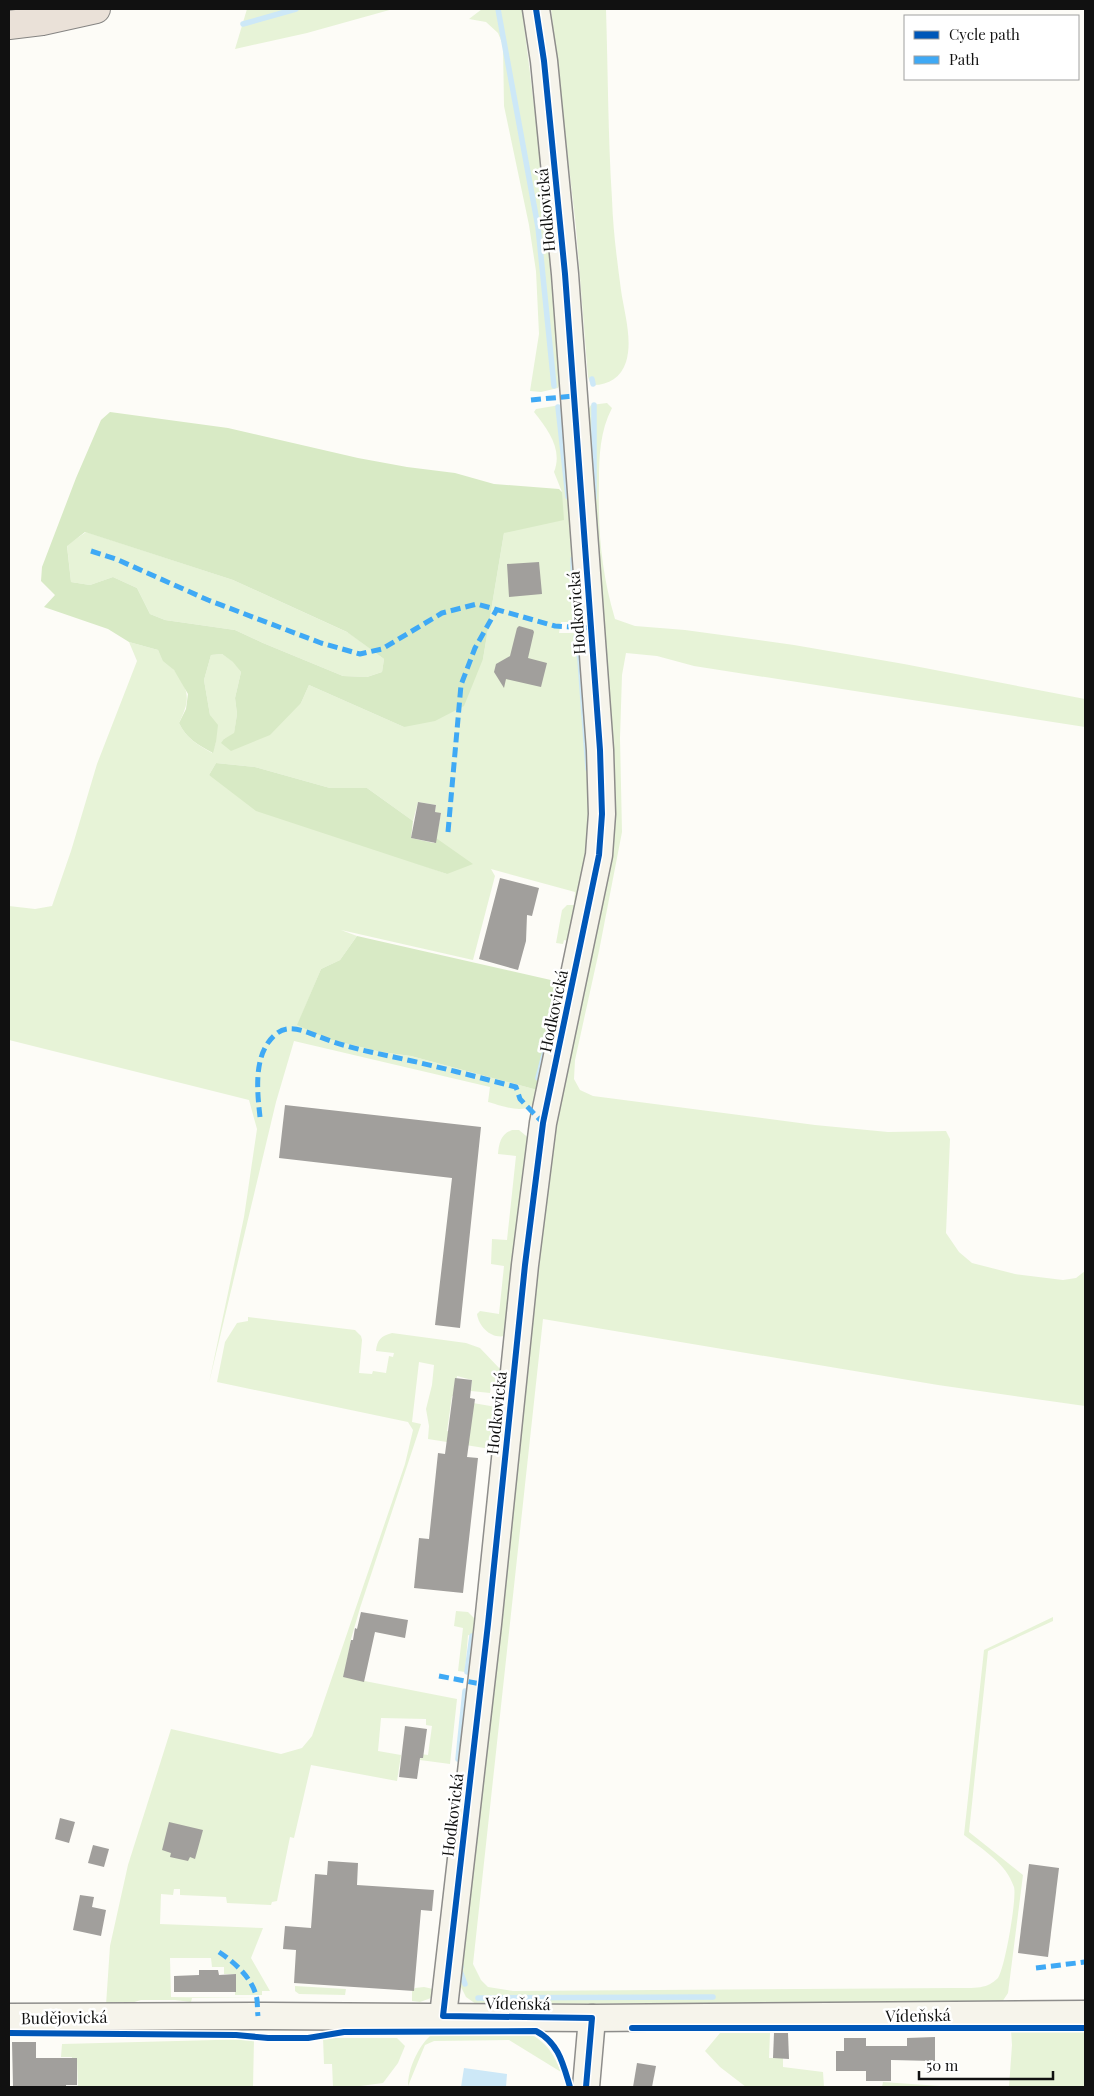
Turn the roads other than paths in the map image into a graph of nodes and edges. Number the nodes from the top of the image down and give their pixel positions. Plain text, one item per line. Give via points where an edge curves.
1 (96, 9) edge
2 (536, 9) edge
3 (9, 25) edge
4 (1085, 2014) edge
5 (120, 2016) joint
6 (443, 2016) junction
7 (9, 2017) edge
8 (592, 2018) junction
9 (586, 2087) edge

1 - 3 highway
2 - 6 street, Hodkovická via 567,303 602,814 600,855 543,1123
4 - 8 street, Vídeňská
5 - 6 street, Vídeňská
5 - 7 street, Budějovická
6 - 8 street, Vídeňská
8 - 9 street

